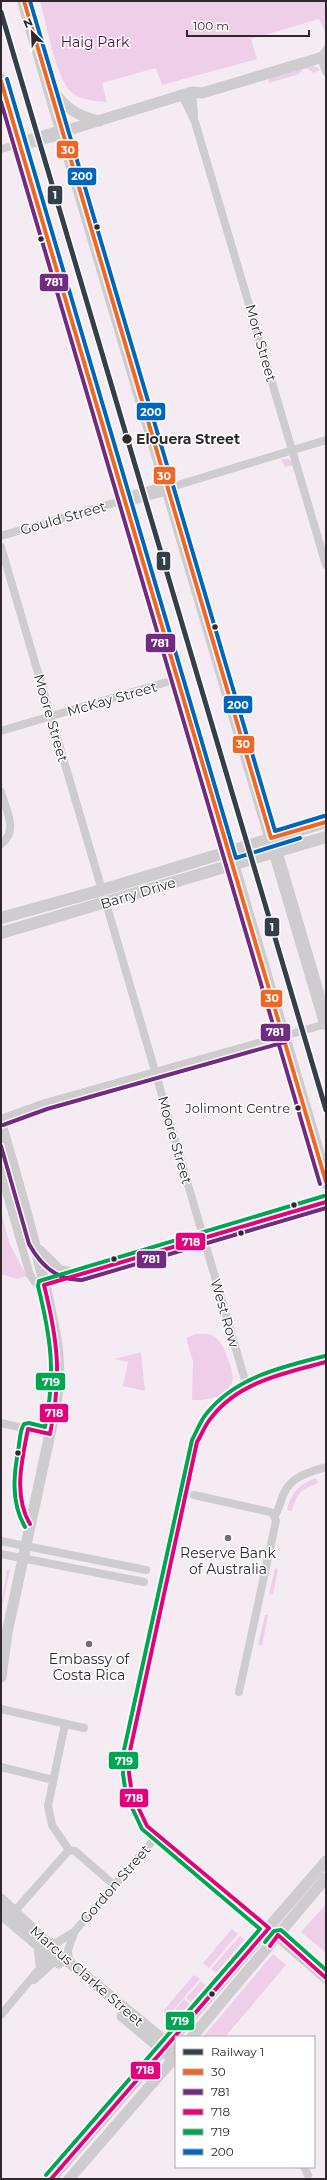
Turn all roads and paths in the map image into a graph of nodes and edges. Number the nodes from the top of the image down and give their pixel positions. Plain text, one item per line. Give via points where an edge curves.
1 (24, 1) edge
2 (325, 52) edge
3 (326, 72) edge
4 (1, 81) edge
5 (48, 84) junction
6 (187, 94) junction
7 (100, 121) junction
8 (62, 132) junction
9 (20, 144) junction
10 (1, 149) edge
11 (326, 440) edge
12 (292, 450) junction
13 (168, 488) junction
14 (124, 500) junction
15 (1, 536) edge
16 (1, 547) edge
17 (326, 565) edge
18 (177, 679) junction
19 (51, 717) junction
20 (1, 731) edge
21 (1, 792) edge
22 (326, 822) edge
23 (326, 837) edge
24 (271, 838) junction
25 (1, 844) edge
26 (228, 851) junction
27 (275, 852) junction
28 (232, 865) junction
29 (102, 890) junction
30 (106, 903) junction
31 (1, 918) edge
32 (1, 933) edge
33 (326, 1023) edge
34 (283, 1036) junction
35 (155, 1072) junction
36 (1, 1119) edge
37 (1, 1124) edge
38 (1, 1152) edge
39 (1, 1174) edge
40 (326, 1182) edge
41 (326, 1202) edge
42 (203, 1238) junction
43 (34, 1241) junction
44 (80, 1274) junction
45 (44, 1285) junction
46 (248, 1387) dead end
47 (1, 1423) edge
48 (50, 1434) junction
49 (326, 1467) edge
50 (194, 1496) dead end
51 (274, 1516) junction
52 (1, 1541) edge
53 (27, 1546) junction
54 (1, 1554) edge
55 (24, 1558) junction
56 (146, 1570) dead end
57 (144, 1582) dead end
58 (7, 1633) junction
59 (1, 1646) edge
60 (1, 1677) edge
61 (239, 1692) dead end
62 (1, 1710) edge
63 (65, 1724) junction
64 (84, 1728) dead end
65 (1, 1767) edge
66 (53, 1780) junction
67 (157, 1836) dead end
68 (69, 1850) junction
69 (326, 1861) edge
70 (326, 1878) edge
71 (114, 1885) junction
72 (1, 1899) edge
73 (14, 1912) junction
74 (1, 1914) edge
75 (281, 1922) junction
76 (268, 1928) junction
77 (74, 1932) junction
78 (278, 1935) junction
79 (26, 1936) junction
80 (41, 1943) junction
81 (55, 1955) junction
82 (69, 1962) junction
83 (41, 1965) junction
84 (326, 1978) edge
85 (24, 1988) junction
86 (1, 2015) edge
87 (185, 2036) edge
88 (193, 2036) edge
89 (172, 2053) edge
90 (304, 2168) edge
91 (308, 2175) dead end
92 (51, 2179) edge
93 (69, 2179) edge

1 - 5 highway
2 - 3 street
2 - 6 street via 202,93
4 - 9 highway
5 - 7 street via 74,113
5 - 8 highway
6 - 7 street
6 - 12 street, Mort Street
7 - 8 street
8 - 9 highway
8 - 13 highway
9 - 10 street
9 - 14 highway
11 - 12 street
12 - 13 street
12 - 17 street, Mort Street
13 - 14 highway
13 - 24 highway
14 - 15 street, Gould Street
14 - 18 highway
16 - 19 street, Moore Street
18 - 19 street, McKay Street
18 - 26 highway
19 - 20 street, McKay Street
19 - 29 street, Moore Street
21 - 25 street via 12,827 8,839
22 - 24 main road, Barry Drive
23 - 27 main road, Barry Drive
24 - 26 main road, Barry Drive
24 - 27 highway
26 - 28 highway
26 - 29 main road, Barry Drive
27 - 28 main road, Barry Drive
27 - 33 highway
28 - 30 main road, Barry Drive
28 - 34 highway
29 - 31 main road, Barry Drive
30 - 32 main road, Barry Drive
30 - 35 street, Moore Street
33 - 34 street
34 - 35 street
34 - 40 highway
35 - 36 street via 45,1103
35 - 42 street, Moore Street
37 - 43 street
38 - 45 street via 36,1273
39 - 45 street via 30,1275 38,1286
41 - 42 street
42 - 44 street
42 - 46 street, West Row
43 - 44 street via 43,1256 60,1271
43 - 45 street
44 - 45 street
45 - 48 street via 55,1326 59,1355 59,1383
47 - 48 street
48 - 53 street
49 - 51 street via 303,1474 293,1481 286,1489
50 - 51 street via 268,1512
51 - 61 street via 276,1524
52 - 53 street
53 - 55 street
53 - 56 street
54 - 55 street
55 - 57 street
55 - 58 street
58 - 59 street
58 - 60 street
62 - 63 street
63 - 64 street
63 - 66 street
65 - 66 street
66 - 68 street via 48,1806 49,1816 55,1832
67 - 71 street, Gordon Street
68 - 71 street via 75,1851
68 - 73 street
69 - 75 street
70 - 75 street
71 - 77 street, Gordon Street
72 - 73 street, Marcus Clarke Street
73 - 79 street via 14,1919 24,1928
73 - 80 street, Marcus Clarke Street
74 - 79 street, Marcus Clarke Street
75 - 76 street
75 - 78 street
76 - 78 street
76 - 87 street
77 - 80 street, Gordon Street via 56,1943
77 - 82 street, Gordon Street via 69,1945
78 - 84 street
78 - 88 street
79 - 80 street, Marcus Clarke Street
80 - 81 street, Marcus Clarke Street
80 - 83 street
81 - 82 street, Marcus Clarke Street
81 - 83 street
81 - 85 street
81 - 89 street, Marcus Clarke Street
82 - 89 street, Marcus Clarke Street
83 - 85 street
85 - 86 street
89 - 92 street
89 - 93 street
90 - 91 street

